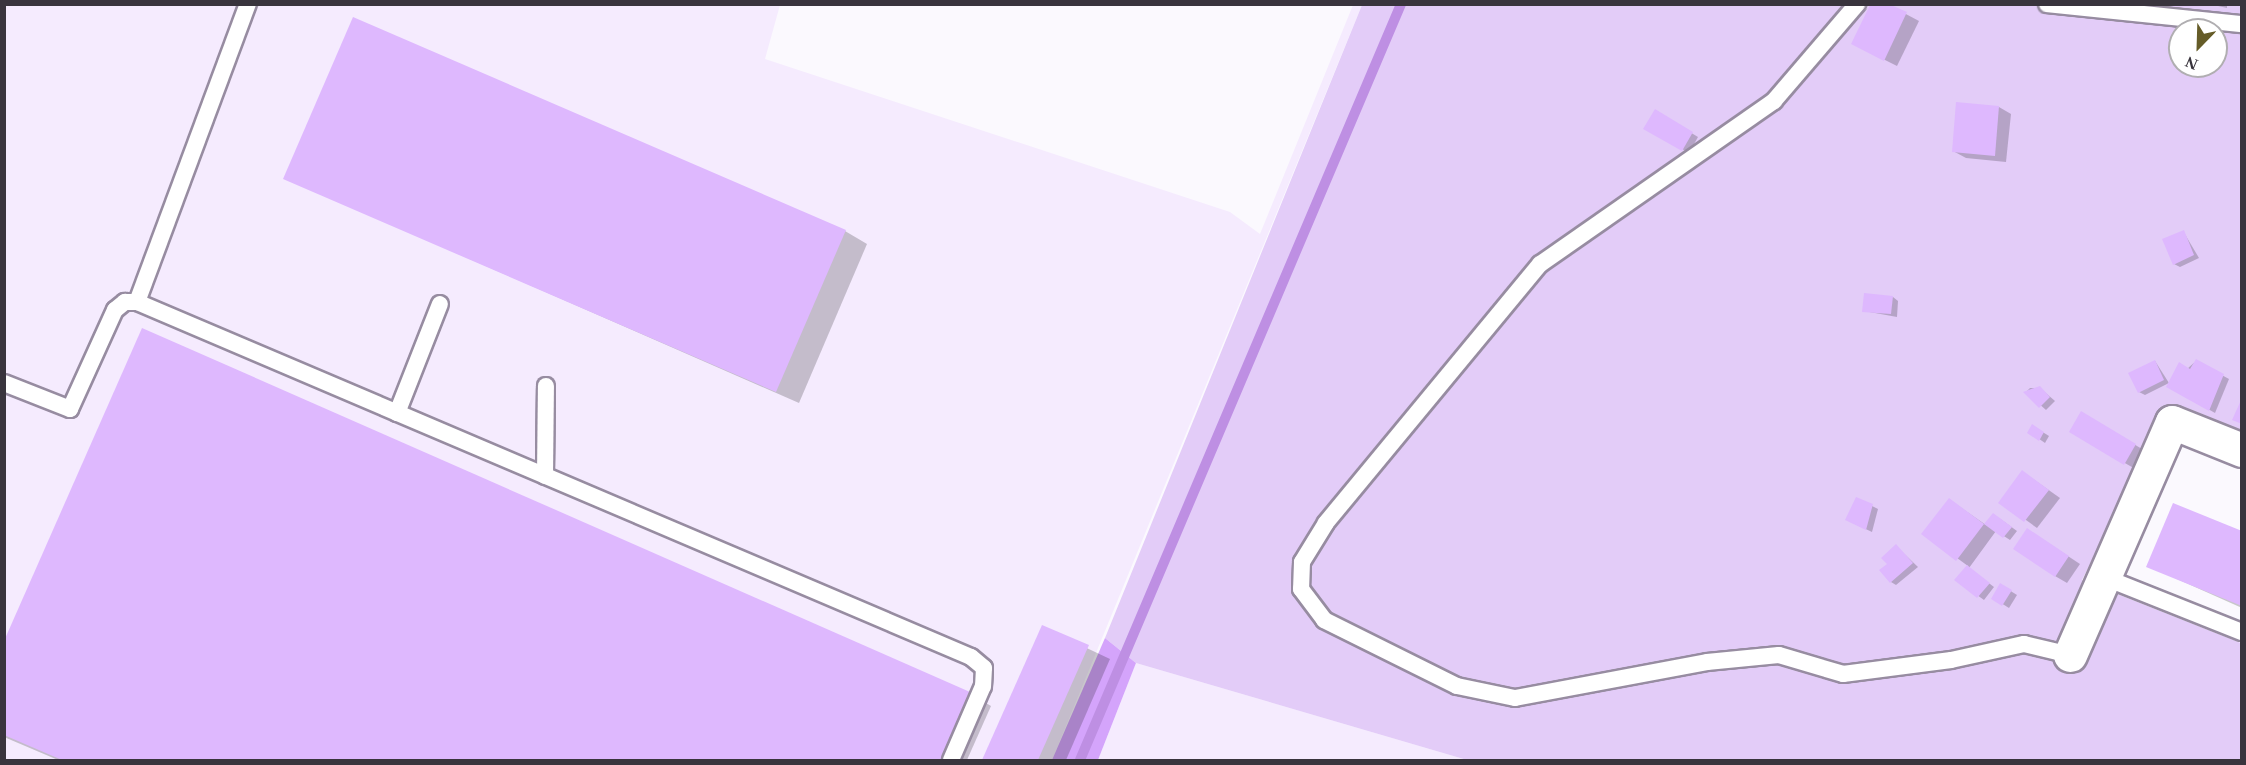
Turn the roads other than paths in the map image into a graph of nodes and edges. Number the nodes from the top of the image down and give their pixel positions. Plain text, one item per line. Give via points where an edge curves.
1 (248, 4) edge
2 (1857, 4) edge
3 (2047, 4) edge
4 (2241, 24) edge
5 (137, 302) junction
6 (440, 304) dead end
7 (4, 383) edge
8 (546, 386) dead end
9 (398, 413) junction
10 (2241, 450) edge
11 (545, 476) junction
12 (2106, 578) junction
13 (2241, 632) edge
14 (2070, 655) joint
15 (951, 760) edge

1 - 5 lane
2 - 14 lane via 1774,101 1533,272 1326,523 1302,562 1301,589 1324,620 1457,686 1515,698 1779,655 1843,674 1952,660 2024,644
3 - 4 lane
5 - 7 lane via 125,302 115,310 70,409
5 - 9 lane
6 - 9 lane
8 - 11 lane
9 - 11 lane
10 - 12 street via 2172,422
11 - 15 lane via 971,657 984,668 983,686
12 - 13 lane
12 - 14 street

